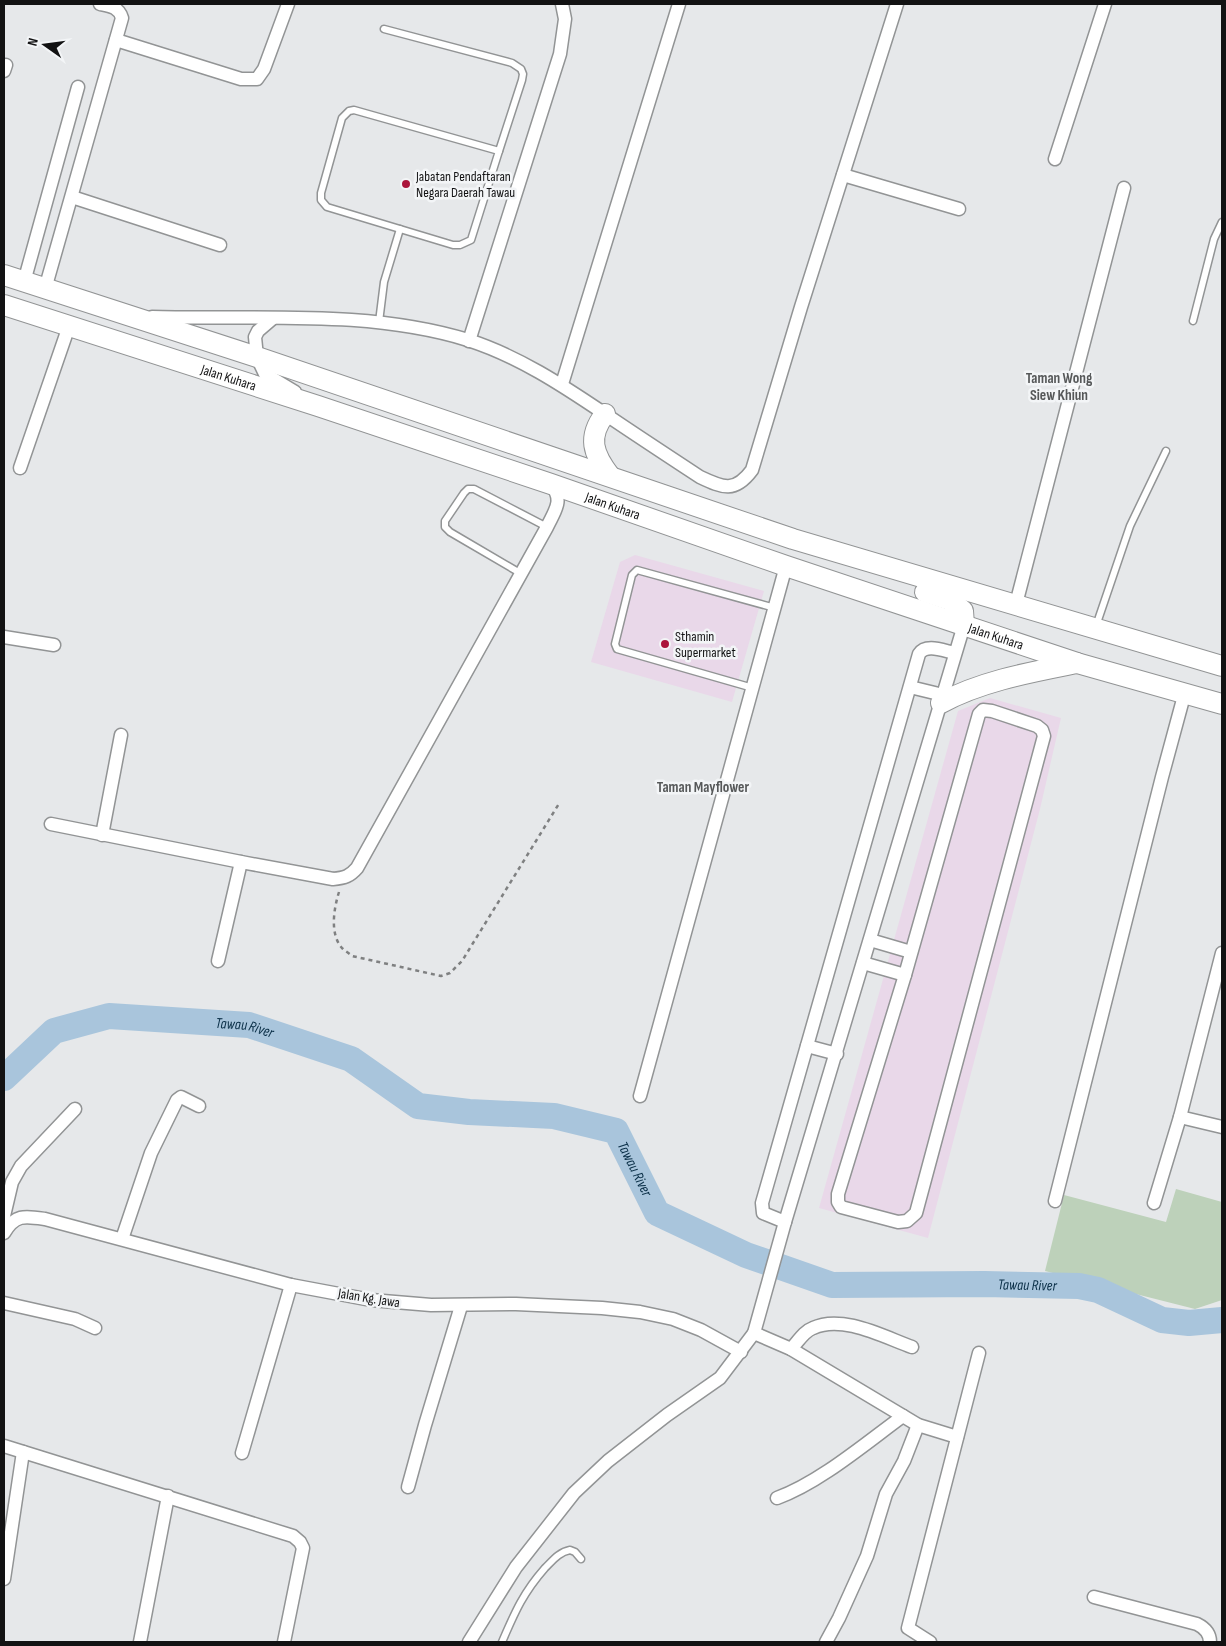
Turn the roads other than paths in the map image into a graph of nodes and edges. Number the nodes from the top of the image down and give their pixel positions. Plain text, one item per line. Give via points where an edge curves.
1 (100, 4) edge
2 (288, 4) edge
3 (562, 4) edge
4 (679, 4) edge
5 (897, 4) edge
6 (1105, 4) edge
7 (384, 29) dead end
8 (116, 40) junction
9 (78, 87) dead end
10 (499, 151) junction
11 (1055, 159) dead end
12 (843, 175) junction
13 (1124, 188) dead end
14 (72, 197) junction
15 (959, 209) dead end
16 (1222, 222) edge
17 (400, 229) junction
18 (220, 245) dead end
19 (4, 276) edge
20 (24, 282) junction
21 (45, 289) junction
22 (4, 306) edge
23 (133, 317) junction
24 (272, 319) junction
25 (1193, 321) dead end
26 (379, 322) junction
27 (69, 326) junction
28 (469, 341) junction
29 (257, 357) junction
30 (562, 384) junction
31 (318, 406) junction
32 (606, 414) junction
33 (1166, 451) dead end
34 (20, 468) dead end
35 (610, 476) junction
36 (550, 484) junction
37 (547, 527) junction
38 (786, 566) junction
39 (898, 571) junction
40 (520, 573) junction
41 (1016, 604) junction
42 (775, 608) junction
43 (964, 625) junction
44 (1095, 628) junction
45 (4, 637) edge
46 (54, 645) dead end
47 (955, 653) junction
48 (1222, 653) edge
49 (1192, 657) junction
50 (1077, 662) junction
51 (1222, 666) edge
52 (910, 687) junction
53 (753, 688) junction
54 (1185, 692) junction
55 (942, 699) junction
56 (1222, 704) edge
57 (121, 734) dead end
58 (51, 824) dead end
59 (102, 834) junction
60 (242, 862) junction
61 (870, 940) junction
62 (911, 952) junction
63 (1222, 953) edge
64 (218, 961) dead end
65 (863, 963) junction
66 (905, 975) junction
67 (807, 1046) junction
68 (837, 1054) junction
69 (640, 1096) dead end
70 (199, 1106) dead end
71 (75, 1109) dead end
72 (1180, 1117) junction
73 (1222, 1127) edge
74 (1055, 1201) dead end
75 (1154, 1203) dead end
76 (785, 1222) junction
77 (5, 1223) edge
78 (122, 1239) junction
79 (291, 1285) junction
80 (4, 1303) edge
81 (461, 1306) junction
82 (95, 1328) dead end
83 (754, 1333) junction
84 (912, 1347) dead end
85 (791, 1349) junction
86 (741, 1352) junction
87 (978, 1353) dead end
88 (903, 1416) junction
89 (918, 1426) junction
90 (957, 1437) junction
91 (4, 1446) edge
92 (22, 1452) junction
93 (242, 1453) dead end
94 (408, 1487) dead end
95 (168, 1496) junction
96 (777, 1498) dead end
97 (581, 1559) dead end
98 (4, 1579) edge
99 (1094, 1597) dead end
100 (140, 1642) edge
101 (284, 1642) edge
102 (469, 1642) edge
103 (502, 1642) edge
104 (826, 1642) edge
105 (930, 1642) edge
106 (1210, 1642) edge

1 - 8 street via 120,12 122,18
2 - 8 street via 264,69 256,79 241,78
3 - 28 street via 565,19 560,54
4 - 30 street
5 - 12 street
6 - 11 street
7 - 10 lane via 521,69 522,80
8 - 14 street
9 - 20 street
10 - 17 lane via 471,240 453,245
10 - 17 lane via 360,110 349,111 342,118 320,193 321,200 332,210
12 - 15 street
12 - 32 street via 752,470 743,482 730,487 716,485
13 - 41 street
14 - 18 street
14 - 21 street
16 - 25 lane via 1214,239
17 - 26 lane via 384,282
19 - 20 main road, Jalan Kuhara
20 - 21 main road, Jalan Kuhara
21 - 23 main road, Jalan Kuhara
22 - 27 main road, Jalan Kuhara
23 - 24 street
23 - 29 main road, Jalan Kuhara
24 - 26 street
24 - 29 street via 255,337
26 - 28 street
27 - 31 main road, Jalan Kuhara
27 - 34 street
28 - 30 street
29 - 31 street via 265,374
29 - 35 main road, Jalan Kuhara
30 - 32 street
31 - 36 main road, Jalan Kuhara
32 - 35 main road via 594,436 600,463
33 - 44 lane via 1130,526
35 - 39 main road, Jalan Kuhara via 733,520
36 - 37 street via 558,499
36 - 38 main road, Jalan Kuhara
37 - 40 street
37 - 40 lane via 474,488 464,493 445,521 445,528 450,532
38 - 42 street
38 - 43 main road, Jalan Kuhara
39 - 41 main road, Jalan Kuhara
39 - 43 main road via 902,582 950,600 964,611
40 - 60 street via 350,876 333,879
41 - 44 main road, Jalan Kuhara
42 - 53 street
42 - 53 lane via 637,570 632,575 615,644 617,649
43 - 47 street
43 - 50 main road, Jalan Kuhara
44 - 49 main road, Jalan Kuhara
45 - 46 street
47 - 52 street via 927,647 922,649
47 - 55 street
48 - 49 main road
49 - 51 main road, Jalan Kuhara
50 - 54 main road, Jalan Kuhara
50 - 55 main road
52 - 55 street
52 - 67 street
53 - 69 street
54 - 56 main road, Jalan Kuhara
54 - 74 street
55 - 61 street
57 - 59 street
58 - 59 street
59 - 60 street
60 - 64 street
61 - 62 street
61 - 65 street
62 - 66 street
62 - 66 street via 979,714 983,710 992,711 1037,726 1044,736 916,1214 907,1221 898,1222 841,1207 838,1194
63 - 72 street
65 - 66 street
65 - 68 street
67 - 68 street
67 - 76 street via 762,1203 763,1213
68 - 76 street
70 - 78 street via 181,1097 177,1100 151,1153
71 - 77 street via 21,1166 12,1182
72 - 73 street
72 - 75 street
76 - 83 street
77 - 78 street, Jalan Kg. Jawa via 28,1216
78 - 79 street, Jalan Kg. Jawa
79 - 81 street, Jalan Kg. Jawa via 402,1304
79 - 93 street
80 - 82 street via 75,1319
81 - 86 street, Jalan Kg. Jawa via 516,1304 640,1312 701,1330
81 - 94 street
83 - 85 street
83 - 86 street
84 - 85 street via 849,1324 825,1323 811,1328
85 - 88 street
86 - 102 street via 720,1378 608,1461 574,1493 516,1567
87 - 90 street
88 - 89 street
88 - 96 street via 827,1471
89 - 90 street
89 - 104 street via 886,1494 867,1556
90 - 105 street via 908,1628
91 - 92 street
92 - 95 street
92 - 98 street
95 - 100 street
95 - 101 street via 293,1536 300,1542 303,1548
97 - 103 lane via 570,1550 556,1557 518,1604
99 - 106 street via 1197,1624 1205,1628

